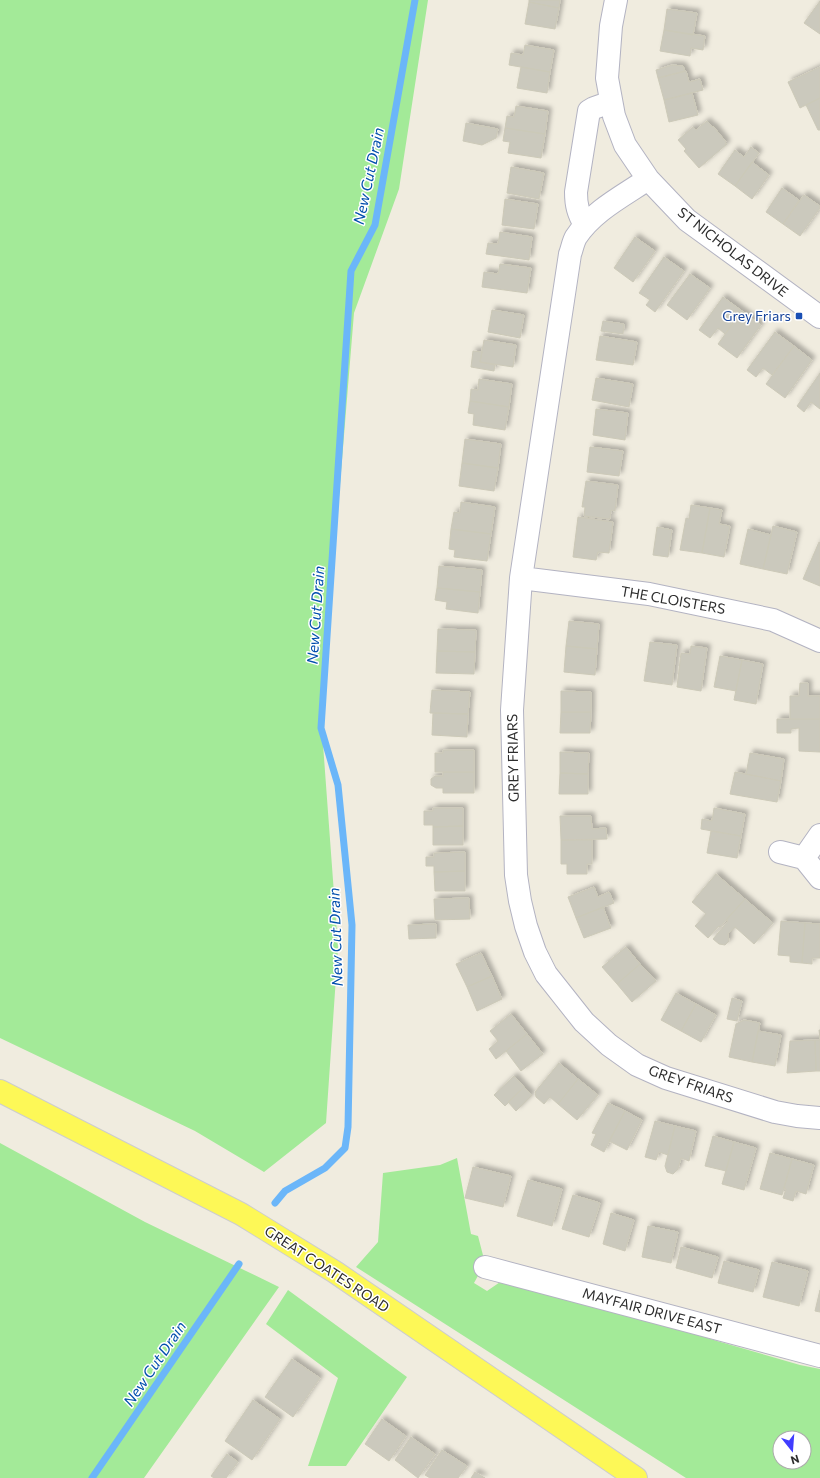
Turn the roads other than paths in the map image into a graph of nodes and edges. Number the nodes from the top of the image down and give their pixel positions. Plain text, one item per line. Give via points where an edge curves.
1 (616, 0) edge
2 (611, 102) junction
3 (648, 179) junction
4 (586, 225) junction
5 (820, 318) edge
6 (521, 578) junction
7 (820, 641) edge
8 (820, 835) edge
9 (780, 852) dead end
10 (804, 858) junction
11 (820, 878) edge
12 (0, 1091) edge
13 (820, 1118) edge
14 (485, 1267) dead end
15 (820, 1356) edge
16 (636, 1478) edge

1 - 2 street, ST NICHOLAS DRIVE via 607,78
2 - 3 street, ST NICHOLAS DRIVE via 625,145
2 - 4 street via 590,111 576,192 578,214
3 - 4 street, GREY FRIARS
3 - 5 street, ST NICHOLAS DRIVE via 687,220
4 - 6 street, GREY FRIARS via 575,238 570,254
6 - 7 street, THE CLOISTERS via 657,596 773,620
6 - 13 street, GREY FRIARS via 512,710 516,875 526,926 546,974 584,1022 609,1045 637,1065 666,1078 774,1112
8 - 10 street
9 - 10 street
10 - 11 street
12 - 16 main road, GREAT COATES ROAD via 208,1196 261,1226 335,1272
14 - 15 street, MAYFAIR DRIVE EAST

